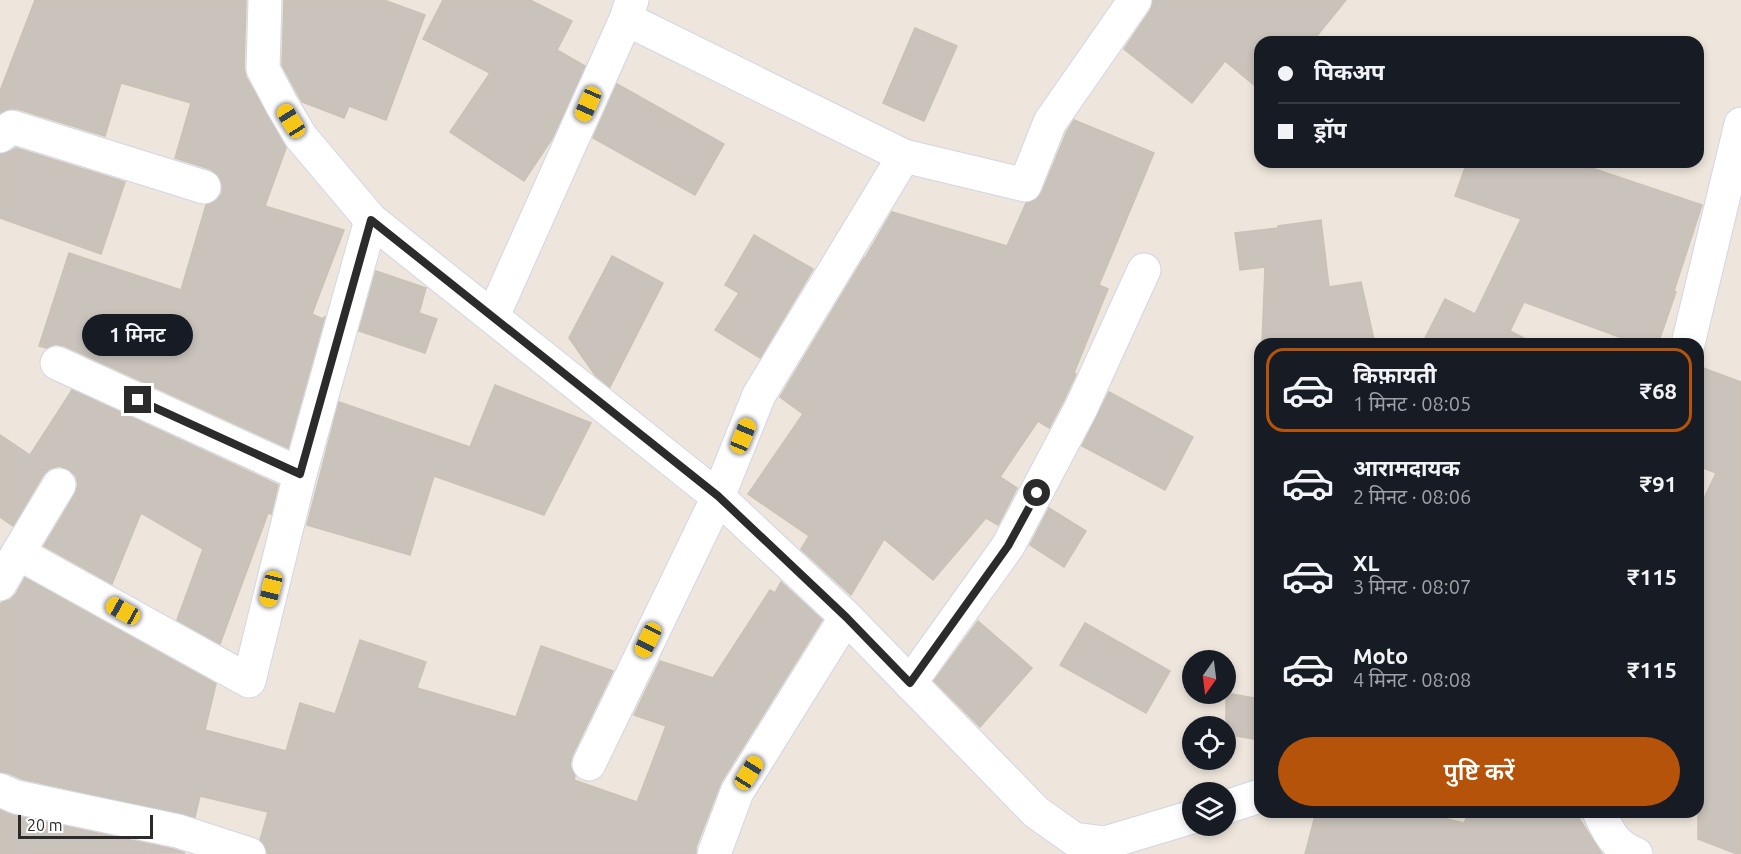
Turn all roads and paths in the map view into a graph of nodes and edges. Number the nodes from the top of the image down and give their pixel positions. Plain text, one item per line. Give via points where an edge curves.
1 (265, 0) edge
2 (1135, 0) edge
3 (629, 10) edge
4 (1741, 124) edge
5 (0, 136) edge
6 (904, 156) junction
7 (204, 187) dead end
8 (371, 220) junction
9 (1729, 229) edge
10 (1144, 270) dead end
11 (493, 316) junction
12 (1690, 338) edge
13 (57, 363) dead end
14 (300, 474) junction
15 (58, 484) dead end
16 (718, 496) junction
17 (18, 553) junction
18 (0, 584) edge
19 (846, 617) junction
20 (910, 683) junction
21 (589, 764) dead end
22 (0, 789) edge
23 (1254, 798) edge
24 (1236, 804) edge
25 (1602, 818) edge
26 (1182, 820) edge
27 (1076, 846) edge
28 (1630, 853) edge
29 (249, 854) edge
30 (714, 854) edge

1 - 8 street via 264,69 301,137
2 - 6 street via 1050,122 1025,185
3 - 6 street
3 - 11 street
4 - 9 street
5 - 7 street via 12,127
6 - 16 street via 759,395
8 - 11 street
8 - 14 street
9 - 12 street
10 - 20 street via 1081,408 1008,546
11 - 16 street
13 - 14 street
14 - 17 street via 249,681
15 - 17 street
16 - 19 street
16 - 21 street
17 - 18 street
19 - 20 street
19 - 30 street via 737,792
20 - 27 street via 1036,812
22 - 29 street via 16,797 177,831
23 - 24 street
25 - 28 street via 1611,837
26 - 27 street via 1105,843

